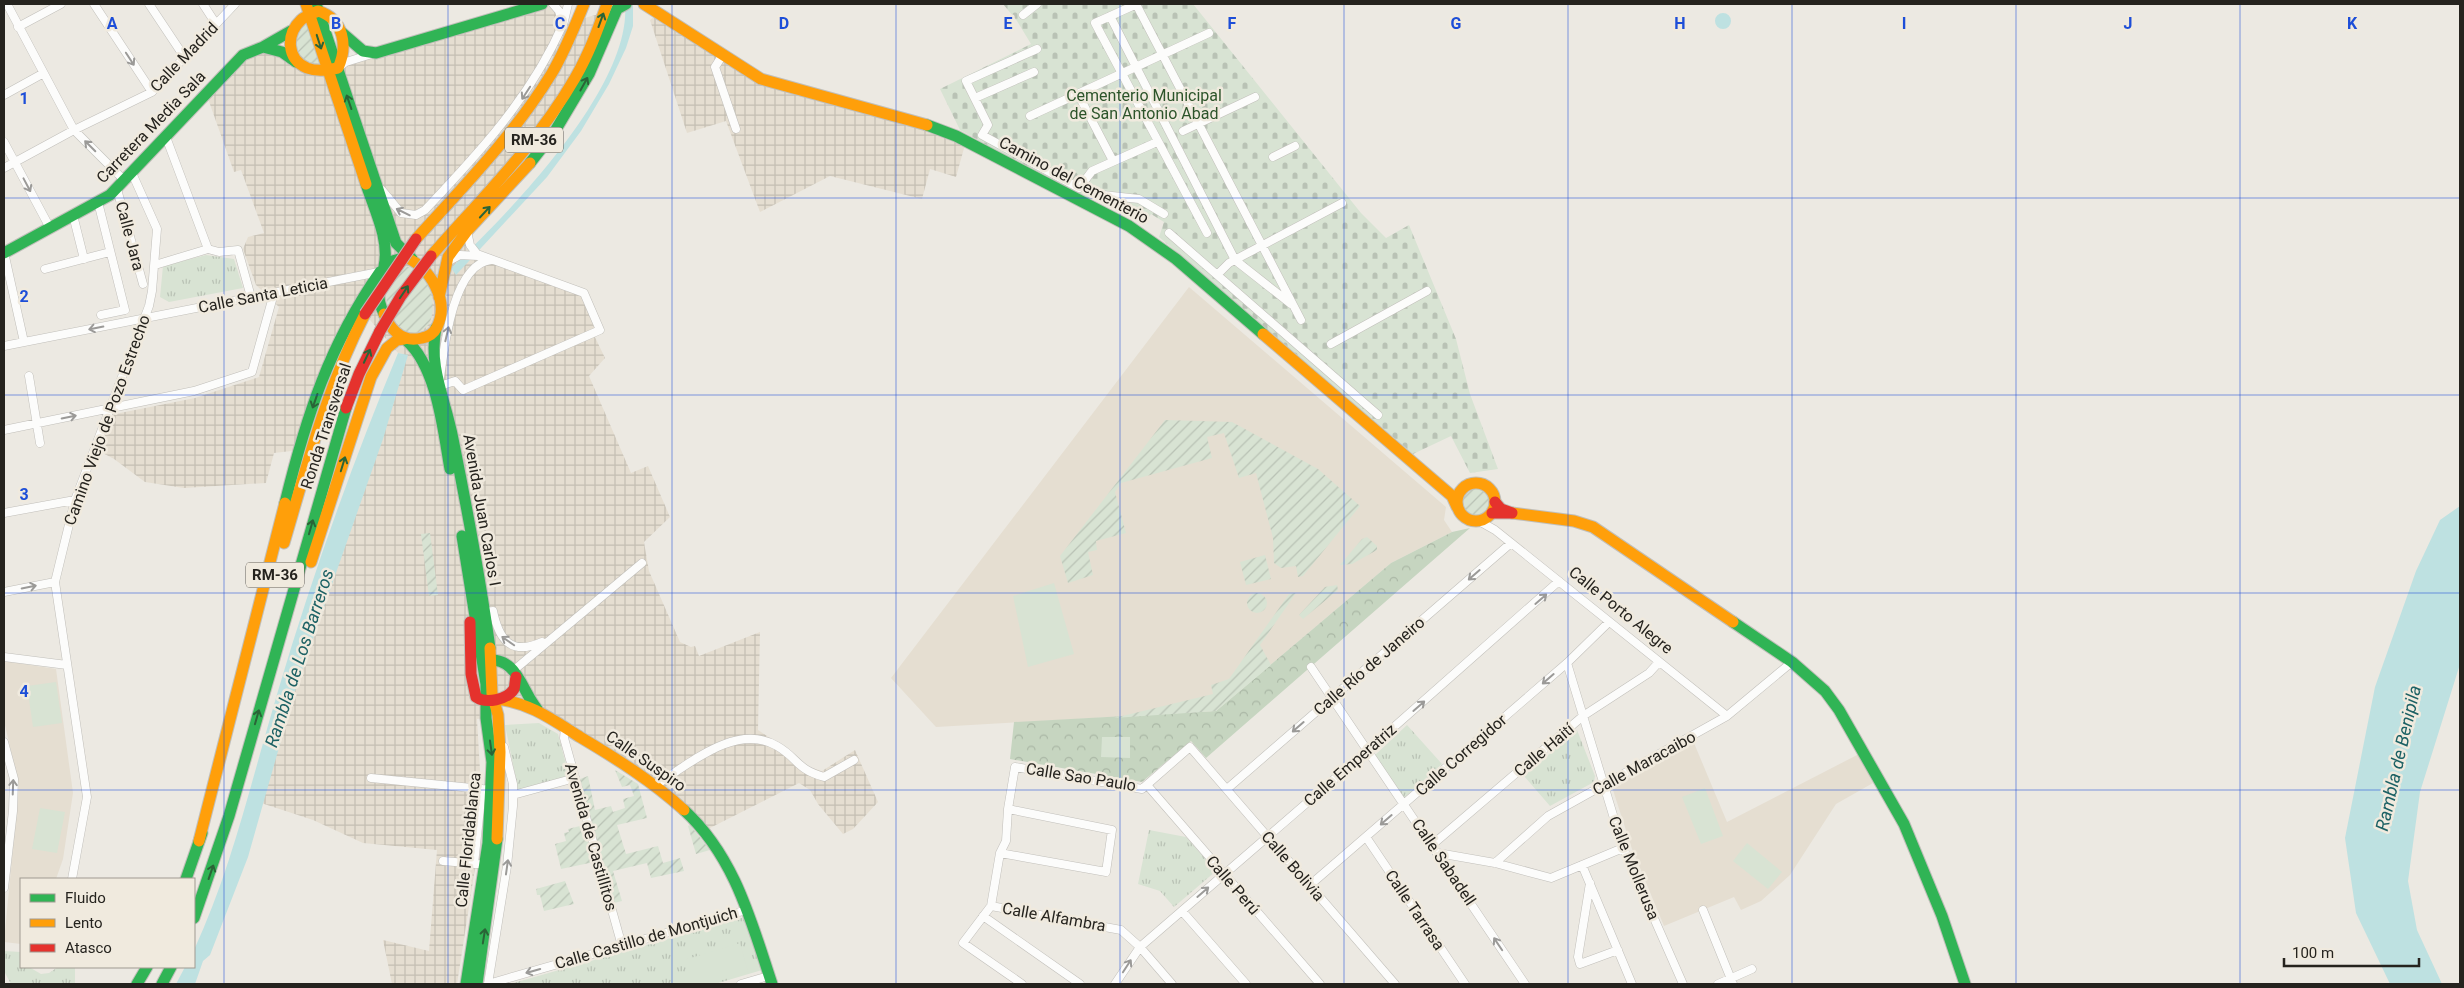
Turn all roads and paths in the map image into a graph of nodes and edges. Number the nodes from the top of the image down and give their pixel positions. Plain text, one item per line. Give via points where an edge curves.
1 (7, 4) edge
2 (94, 4) edge
3 (149, 4) edge
4 (203, 4) edge
5 (235, 4) edge
6 (299, 4) edge
7 (542, 4) edge
8 (553, 4) edge
9 (568, 4) edge
10 (584, 4) edge
11 (607, 4) edge
12 (626, 4) edge
13 (644, 4) edge
14 (652, 4) edge
15 (1037, 4) edge
16 (1136, 4) edge
17 (55, 5) edge
18 (315, 7) edge
19 (659, 13) junction
20 (1023, 15) dead end
21 (1110, 16) junction
22 (216, 24) junction
23 (563, 24) junction
24 (18, 27) junction
25 (292, 28) junction
26 (341, 32) junction
27 (1209, 33) dead end
28 (263, 47) junction
29 (1037, 49) dead end
30 (376, 53) junction
31 (1162, 55) junction
32 (722, 56) junction
33 (186, 58) junction
34 (296, 62) junction
35 (1135, 67) junction
36 (333, 70) junction
37 (1034, 72) dead end
38 (42, 74) junction
39 (1121, 74) junction
40 (152, 92) junction
41 (1078, 94) junction
42 (4, 95) edge
43 (1255, 97) dead end
44 (975, 98) junction
45 (1030, 116) dead end
46 (1198, 124) junction
47 (74, 130) junction
48 (736, 130) dead end
49 (1183, 131) dead end
50 (166, 137) junction
51 (4, 142) edge
52 (1157, 142) junction
53 (1295, 146) dead end
54 (1273, 157) dead end
55 (1113, 161) junction
56 (15, 162) junction
57 (4, 168) edge
58 (125, 181) junction
59 (376, 182) junction
60 (1103, 195) dead end
61 (98, 202) junction
62 (1342, 203) dead end
63 (1164, 214) dead end
64 (73, 215) junction
65 (50, 228) junction
66 (467, 231) junction
67 (1207, 233) dead end
68 (1169, 234) dead end
69 (1261, 245) junction
70 (208, 249) junction
71 (4, 252) edge
72 (110, 252) junction
73 (474, 254) junction
74 (84, 259) junction
75 (412, 259) junction
76 (492, 260) junction
77 (1235, 260) junction
78 (155, 265) junction
79 (444, 265) junction
80 (45, 269) dead end
81 (382, 270) junction
82 (1217, 275) junction
83 (143, 284) dead end
84 (1426, 291) dead end
85 (274, 292) junction
86 (251, 297) junction
87 (439, 299) junction
88 (1295, 307) junction
89 (101, 315) dead end
90 (144, 318) junction
91 (1301, 320) dead end
92 (436, 328) junction
93 (405, 339) junction
94 (24, 342) junction
95 (1331, 344) dead end
96 (4, 346) edge
97 (29, 376) dead end
98 (440, 384) junction
99 (108, 409) junction
100 (1378, 415) dead end
101 (37, 424) junction
102 (4, 430) edge
103 (40, 443) dead end
104 (1443, 488) junction
105 (1462, 488) junction
106 (75, 500) junction
107 (1457, 507) junction
108 (1493, 510) junction
109 (4, 513) edge
110 (1479, 521) junction
111 (1495, 530) junction
112 (1511, 543) junction
113 (642, 563) dead end
114 (1559, 581) junction
115 (55, 582) junction
116 (470, 583) junction
117 (4, 592) edge
118 (484, 612) junction
119 (1609, 622) junction
120 (549, 639) junction
121 (4, 657) edge
122 (487, 659) junction
123 (1659, 662) junction
124 (1792, 662) junction
125 (1567, 663) junction
126 (66, 665) junction
127 (1311, 667) dead end
128 (515, 674) junction
129 (474, 690) junction
130 (264, 692) junction
131 (1333, 697) junction
132 (491, 699) junction
133 (546, 716) junction
134 (1583, 716) junction
135 (1727, 716) junction
136 (565, 727) junction
137 (499, 730) junction
138 (4, 742) edge
139 (1368, 750) junction
140 (854, 760) dead end
141 (371, 778) dead end
142 (575, 778) junction
143 (1147, 785) junction
144 (656, 786) junction
145 (1604, 786) junction
146 (1227, 789) junction
147 (487, 790) junction
148 (513, 795) junction
149 (1404, 803) junction
150 (1008, 809) junction
151 (1268, 837) junction
152 (1366, 837) junction
153 (199, 841) junction
154 (1432, 845) junction
155 (1623, 848) junction
156 (1438, 853) junction
157 (1000, 854) junction
158 (443, 861) dead end
159 (1495, 863) junction
160 (480, 865) junction
161 (1582, 865) junction
162 (1224, 874) junction
163 (72, 878) edge
164 (186, 878) edge
165 (1590, 884) junction
166 (1310, 885) junction
167 (4, 888) edge
168 (992, 906) junction
169 (746, 907) junction
170 (1702, 910) dead end
171 (1182, 911) junction
172 (195, 915) edge
173 (983, 916) junction
174 (622, 946) junction
175 (1140, 947) junction
176 (1618, 950) junction
177 (146, 968) edge
178 (170, 968) edge
179 (1752, 969) dead end
180 (771, 979) edge
181 (1732, 982) edge
182 (137, 984) edge
183 (162, 984) edge
184 (466, 984) edge
185 (477, 984) edge
186 (488, 984) edge
187 (741, 984) edge
188 (1022, 984) edge
189 (1080, 984) edge
190 (1115, 984) edge
191 (1172, 984) edge
192 (1246, 984) edge
193 (1320, 984) edge
194 (1395, 984) edge
195 (1465, 984) edge
196 (1525, 984) edge
197 (1632, 984) edge
198 (1683, 984) edge
199 (1718, 984) edge
200 (1965, 984) edge

1 - 24 street, Camino Viejo de Pozo Estrecho
2 -> 40 street
3 - 33 street
4 - 22 street
5 - 22 street, Calle Madrid
6 - 25 main road via 299,14
7 - 30 main road
8 - 23 street
9 - 23 street
10 - 153 main road, Ronda Transversal / RM-36, bridge via 565,49 526,115 416,239 365,314 346,349 321,416
130 -> 11 main road, Ronda Transversal / RM-36, bridge via 341,423 359,374 380,331 431,256 522,156 546,124 586,56
66 -> 12 main road via 551,137 589,74 617,9
13 - 19 main road
14 - 19 main road
15 - 20 street
16 - 21 street
16 - 31 street
17 - 24 street
18 - 25 main road, Carretera Media Sala
18 - 26 main road via 332,17
18 - 36 main road
19 - 32 main road, Camino del Cementerio
21 - 35 street
21 - 39 street via 1095,23
22 - 33 street, Calle Madrid
23 -> 59 street via 516,107 472,161 425,210 413,216 400,213
24 - 38 street, Camino Viejo de Pozo Estrecho
25 - 28 main road, Carretera Media Sala
25 - 34 main road via 290,49
26 - 30 main road via 363,51
26 - 36 main road via 343,54
27 - 31 street
28 - 34 main road via 282,52
28 - 50 main road, Carretera Media Sala via 243,55
29 - 44 street via 966,81
30 - 36 street via 346,62
31 - 35 street
31 - 46 street
32 - 48 street via 715,67
32 - 104 main road, Camino del Cementerio via 750,74 774,84 906,119 956,136 1129,226 1176,259
33 - 40 street, Calle Madrid
34 - 36 main road via 311,71
35 - 39 street
35 - 77 street
59 -> 36 main road
36 - 81 main road via 384,236 386,258
37 - 44 street
38 - 42 street
38 - 47 street, Camino Viejo de Pozo Estrecho
39 - 41 street
39 - 52 street
40 - 47 street, Calle Madrid
41 - 45 street
41 - 55 street
43 - 46 street
44 - 55 street via 988,125 982,135 1079,188 1092,171
46 - 49 street
46 - 69 street
47 - 56 street, Calle Madrid
58 -> 47 street, Camino Viejo de Pozo Estrecho
50 - 58 main road, Carretera Media Sala
50 - 70 street
51 - 56 street
52 - 55 street
52 - 67 street
53 - 54 street
56 - 57 street, Calle Madrid
56 -> 65 street
58 - 61 main road, Carretera Media Sala
58 - 78 street, Camino Viejo de Pozo Estrecho via 157,229
58 - 83 street, Calle Jara
59 - 75 main road via 396,243
60 - 63 street via 1138,199
61 - 64 main road, Carretera Media Sala
61 - 72 street
62 - 69 street
64 - 65 main road, Carretera Media Sala
64 - 74 street
65 - 71 main road, Carretera Media Sala
66 - 73 street
66 - 79 main road
68 - 82 street
69 - 77 street
69 - 88 street
70 - 78 street
70 - 86 street via 219,252 238,250
71 - 94 street
72 - 74 street
72 - 89 street via 125,310
73 - 76 street
73 - 79 street via 454,257
74 - 80 street
75 - 81 main road via 398,258
75 - 87 main road via 428,271
98 -> 76 street via 444,349 463,284 482,262
76 - 98 street via 584,293 600,330 463,390 454,381
77 - 82 street
77 - 88 street
78 - 90 street, Camino Viejo de Pozo Estrecho
79 - 87 main road
81 - 85 street, Calle Santa Leticia
81 - 93 main road via 379,290 384,316 392,330
81 -> 153 main road via 345,327 311,413
82 - 100 street
84 - 95 street
85 - 86 street, Calle Santa Leticia
85 - 99 street via 252,372 194,391
86 - 90 street, Calle Santa Leticia
87 - 92 main road via 440,317
88 - 91 street
90 -> 94 street, Calle Santa Leticia
90 - 99 street, Camino Viejo de Pozo Estrecho
92 - 93 main road via 423,339
92 - 98 main road, Avenida Juan Carlos I via 432,351
93 - 116 main road, Avenida Juan Carlos I via 418,350 429,379
130 -> 93 main road via 372,377 388,346 395,340
94 - 96 street, Calle Santa Leticia
97 - 101 street
98 - 118 main road, Avenida Juan Carlos I via 452,432
101 -> 99 street
99 - 106 street, Camino Viejo de Pozo Estrecho
101 - 102 street
101 - 103 street
104 - 105 main road via 1453,492
104 - 107 main road, Camino del Cementerio
105 - 107 main road via 1457,497
105 - 108 main road via 1473,483 1483,484 1492,491
106 - 109 street
106 - 115 street, Camino Viejo de Pozo Estrecho
107 - 110 main road via 1465,519
108 - 110 main road
108 - 111 street via 1490,524
108 - 124 main road via 1535,518 1572,520 1593,527
110 - 111 street, Calle Porto Alegre
111 - 112 street, Calle Porto Alegre
112 - 114 street, Calle Porto Alegre
112 -> 131 street, Calle Río de Janeiro
113 - 120 street
114 - 119 street, Calle Porto Alegre
139 -> 114 street, Calle Emperatriz
117 -> 115 street
115 - 126 street, Camino Viejo de Pozo Estrecho
116 - 122 main road, Avenida Juan Carlos I
116 - 129 main road
120 -> 118 street via 529,648 516,647 501,636 494,611
118 - 122 main road, Avenida Juan Carlos I
119 - 123 street, Calle Porto Alegre
119 - 125 street, Calle Corregidor
120 - 128 street
121 - 126 street
122 - 128 main road via 502,659 509,663
122 - 129 main road via 475,666
122 - 132 main road, Avenida Juan Carlos I
123 - 134 street, Calle Haití via 1649,673
123 - 135 street, Calle Porto Alegre
124 - 135 street, Calle Maracaibo
124 - 200 main road via 1825,691 1840,710 1904,824 1942,916
125 - 134 street, Calle Mollerusa
125 -> 149 street, Calle Corregidor
126 - 163 street, Camino Viejo de Pozo Estrecho via 87,797
127 - 131 street, Calle Sabadell
128 - 132 main road via 510,692 504,699
128 - 133 main road via 528,699
129 - 132 main road via 476,697
172 -> 130 main road, Ronda Transversal / RM-36 via 220,848
131 - 139 street, Calle Sabadell
131 -> 146 street, Calle Río de Janeiro
132 - 133 main road via 514,701
132 - 137 main road, Calle Floridablanca via 498,712
132 -> 147 main road, Calle Floridablanca via 492,752
133 - 136 main road, Calle Suspiro
134 - 145 street, Calle Mollerusa
134 - 154 street, Calle Haití
135 - 145 street, Calle Maracaibo
136 - 142 street, Avenida de Castillitos via 564,738
136 - 144 main road, Calle Suspiro
137 - 148 street, Calle Floridablanca
185 -> 137 main road, Calle Floridablanca via 496,867 502,783
167 -> 138 street via 14,778
139 - 149 street, Calle Sabadell
139 - 151 street, Calle Emperatriz
140 - 144 street via 824,776 810,773 797,765 782,749 765,739 750,738 701,755
141 - 147 street
142 - 148 street
142 - 174 street, Avenida de Castillitos
143 - 146 street, Calle Bolivia via 1190,747
143 - 150 street, Calle Sao Paulo via 1142,789 1015,767
143 - 162 street, Calle Perú
144 - 169 main road, Calle Suspiro via 681,805 708,837 734,877
145 - 155 street, Calle Mollerusa
145 - 159 street, Calle Maracaibo via 1548,816
146 - 151 street, Calle Bolivia
147 - 160 main road, Calle Floridablanca
186 -> 148 street, Calle Floridablanca via 507,866
149 -> 152 street, Calle Corregidor
149 - 154 street, Calle Sabadell
150 - 157 street via 1006,841
150 - 157 street via 1112,830 1106,872
151 - 162 street, Calle Emperatriz
151 - 166 street, Calle Bolivia
152 - 166 street, Calle Corregidor
152 - 195 street, Calle Tarrasa
153 - 164 main road, Ronda Transversal / RM-36
154 - 156 street, Calle Sabadell
155 - 161 street
155 - 198 street, Calle Mollerusa
156 - 159 street
196 -> 156 street, Calle Sabadell
157 - 168 street
158 - 160 street
159 - 161 street via 1551,878
160 - 184 main road, Calle Floridablanca
161 - 165 street
171 -> 162 street, Calle Emperatriz
162 - 193 street, Calle Perú
165 - 176 street
165 - 176 street via 1578,957 1580,964
166 - 194 street, Calle Bolivia
168 - 173 street
168 - 175 street, Calle Alfambra via 1121,930
169 - 174 street, Calle Castillo de Montjuich via 743,911
169 - 180 main road, Calle Suspiro
170 - 181 street
171 - 175 street, Calle Emperatriz
171 - 192 street
173 - 188 street via 963,943
173 - 189 street
174 -> 186 street, Calle Castillo de Montjuich
190 -> 175 street, Calle Emperatriz
175 - 191 street, Calle Alfambra
176 - 197 street
177 - 182 main road
178 - 183 main road
179 - 181 street
180 - 187 street via 765,977
181 - 199 street

